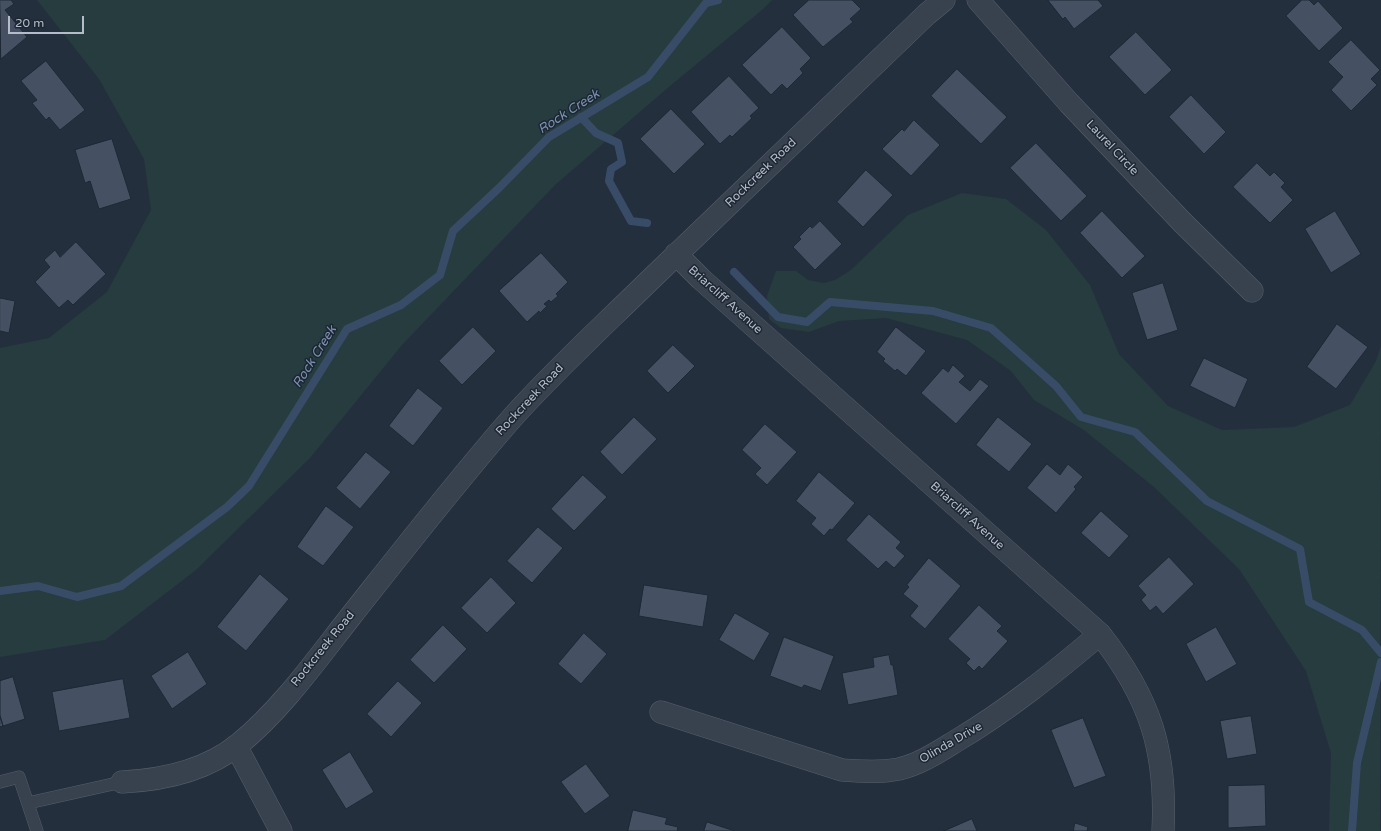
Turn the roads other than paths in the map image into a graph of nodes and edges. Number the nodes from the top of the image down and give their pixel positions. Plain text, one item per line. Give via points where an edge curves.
1 (944, 0) edge
2 (978, 0) edge
3 (676, 254) junction
4 (1252, 291) dead end
5 (1100, 634) junction
6 (661, 712) dead end
7 (236, 746) junction
8 (0, 782) edge
9 (122, 782) joint
10 (28, 803) junction
11 (37, 831) edge
12 (281, 831) edge
13 (1162, 831) edge

1 - 3 street, Rockcreek Road
2 - 4 street, Laurel Circle via 1069,103 1182,222
3 - 5 street, Briarcliff Avenue
3 - 7 street, Rockcreek Road via 531,396 462,474 265,722
5 - 6 street, Olinda Drive via 1042,683 980,727 926,759 899,769 870,772 842,770
5 - 13 street, Briarcliff Avenue via 1135,685 1153,728 1162,765
7 - 9 street, Rockcreek Road via 209,762 177,774 143,781
7 - 12 street
8 - 10 lane via 19,777
9 - 10 lane
10 - 11 lane

